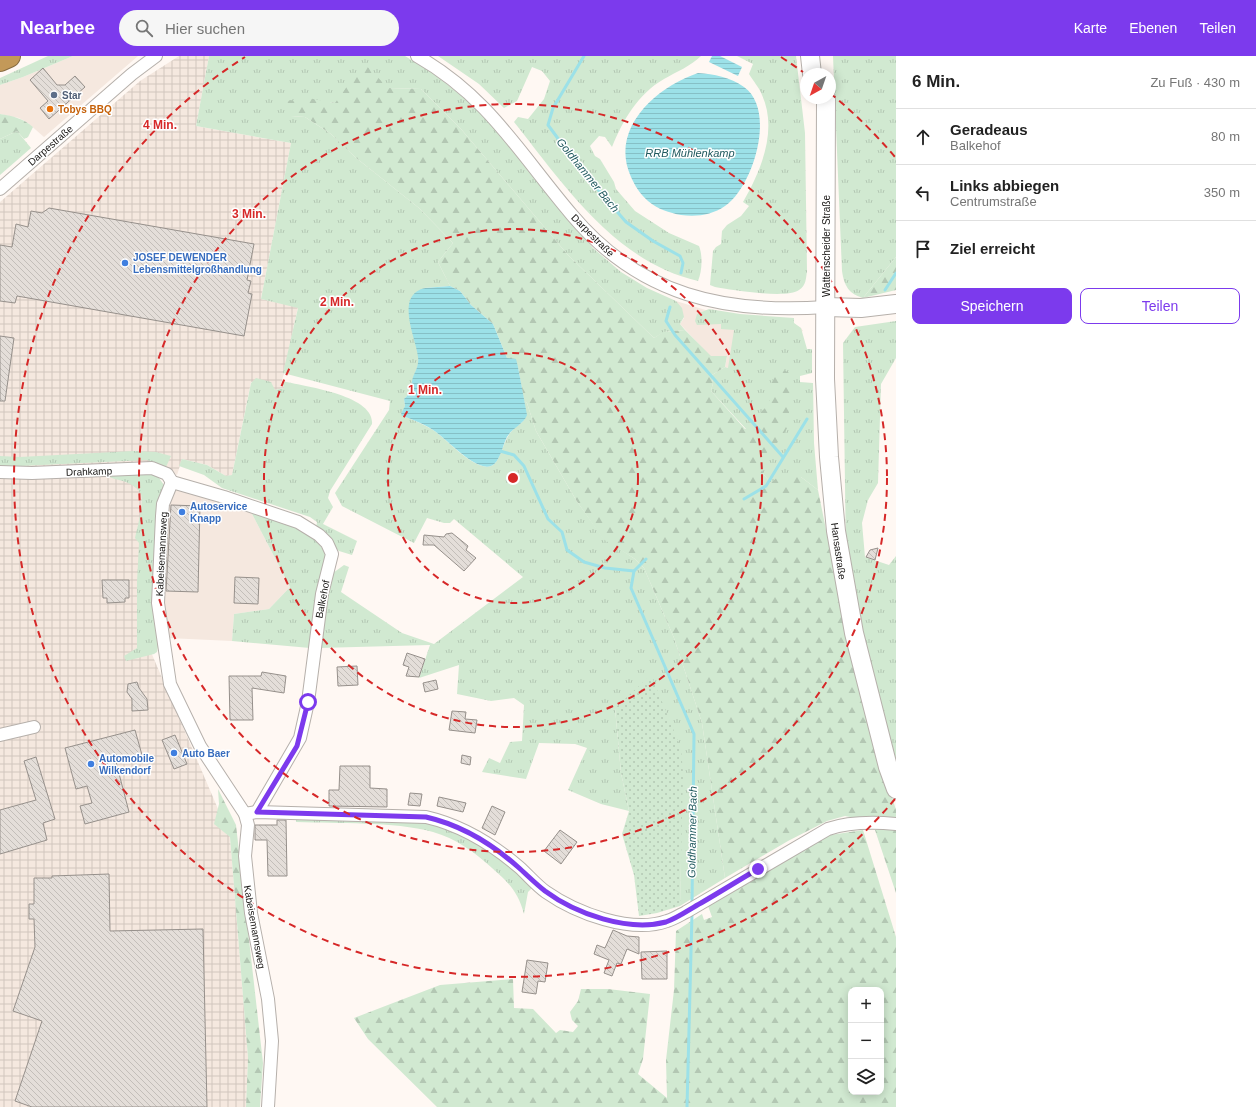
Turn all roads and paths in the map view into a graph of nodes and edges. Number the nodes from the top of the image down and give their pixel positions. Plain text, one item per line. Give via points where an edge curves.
1 (9, 56) edge
2 (156, 56) edge
3 (416, 56) edge
4 (810, 56) edge
5 (821, 56) edge
6 (0, 60) edge
7 (811, 68) edge
8 (823, 68) edge
9 (816, 104) edge
10 (826, 104) edge
11 (825, 139) junction
12 (0, 189) edge
13 (896, 304) edge
14 (826, 307) junction
15 (0, 472) edge
16 (172, 482) junction
17 (34, 727) dead end
18 (0, 735) edge
19 (896, 789) edge
20 (257, 812) junction
21 (245, 814) junction
22 (891, 823) edge
23 (268, 1107) edge

1 - 6 highway
2 - 12 street, Darpestraße
3 - 14 street, Darpestraße via 454,80 479,102 587,232 610,254 631,269 668,289 726,304 800,309
4 - 7 street
5 - 8 street
9 - 11 street, Wattenscheider Straße
10 - 11 street, Wattenscheider Straße
11 - 14 street, Wattenscheider Straße
13 - 14 street, Wattenscheider Straße via 860,308
14 - 19 street, Hansastraße via 825,380 828,449 840,561 854,634
15 - 16 street, Drahkamp via 152,468 167,474
16 - 20 street, Balkehof via 298,522 319,535 327,543 332,554 322,594 308,702 300,738
16 - 21 street, Kabeisemannsweg via 162,510 158,592 170,684 200,746
17 - 18 street
20 - 21 street
20 - 22 street via 426,817 454,824 479,838 518,866 546,892 600,918 640,925 667,922 819,833 839,826
21 - 23 street, Kabeisemannsweg via 248,825 245,856 251,913 268,999 272,1042

